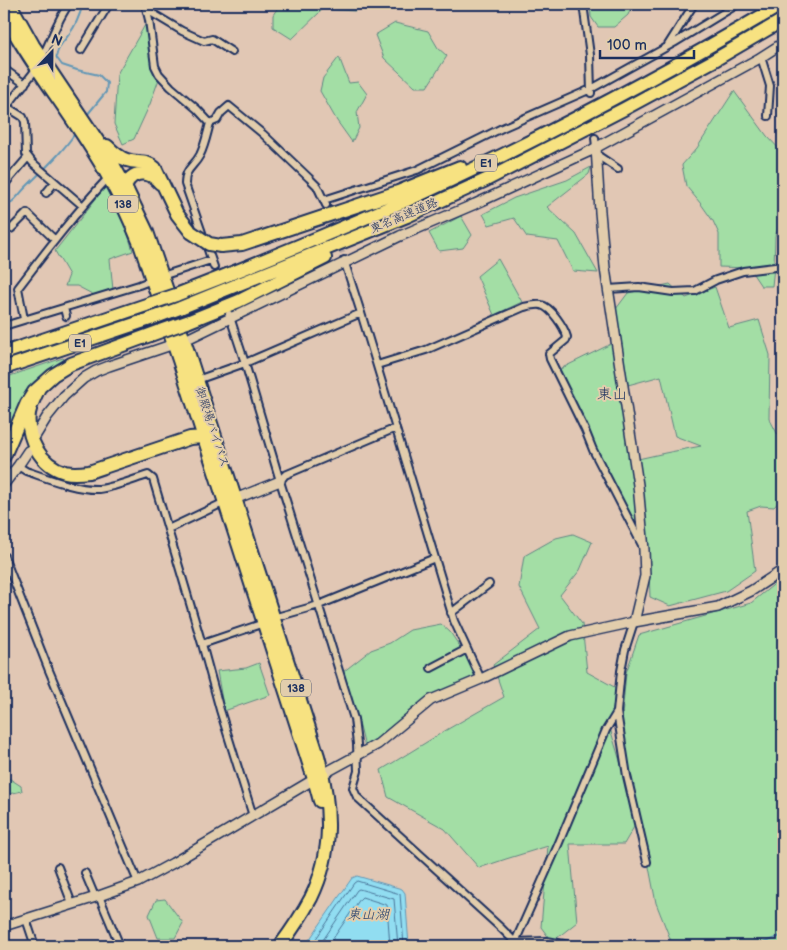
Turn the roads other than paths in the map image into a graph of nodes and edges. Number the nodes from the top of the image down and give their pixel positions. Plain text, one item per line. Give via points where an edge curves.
1 (10, 4) edge
2 (69, 4) edge
3 (109, 4) edge
4 (583, 4) edge
5 (694, 4) edge
6 (738, 4) edge
7 (782, 4) edge
8 (146, 7) edge
9 (4, 14) edge
10 (783, 20) edge
11 (783, 43) edge
12 (668, 46) junction
13 (81, 50) dead end
14 (232, 52) dead end
15 (761, 57) junction
16 (40, 63) junction
17 (4, 69) edge
18 (25, 84) junction
19 (591, 91) junction
20 (5, 108) edge
21 (768, 116) dead end
22 (210, 123) junction
23 (82, 125) junction
24 (552, 131) junction
25 (596, 147) junction
26 (28, 157) junction
27 (618, 169) dead end
28 (109, 177) junction
29 (55, 182) junction
30 (4, 185) edge
31 (126, 186) junction
32 (46, 193) dead end
33 (168, 196) junction
34 (83, 206) junction
35 (407, 216) junction
36 (11, 229) dead end
37 (55, 240) junction
38 (140, 244) junction
39 (344, 261) junction
40 (783, 266) edge
41 (157, 278) junction
42 (608, 289) junction
43 (64, 308) junction
44 (361, 313) junction
45 (66, 316) tunnel mouth
46 (230, 316) junction
47 (24, 319) junction
48 (107, 319) junction
49 (4, 326) edge
50 (179, 343) junction
51 (4, 345) edge
52 (4, 353) edge
53 (245, 364) junction
54 (377, 365) junction
55 (4, 368) edge
56 (197, 380) junction
57 (39, 388) junction
58 (199, 422) junction
59 (396, 428) junction
60 (36, 435) dead end
61 (204, 437) junction
62 (190, 438) junction
63 (216, 442) junction
64 (28, 450) dead end
65 (4, 456) edge
66 (18, 466) junction
67 (280, 480) junction
68 (4, 484) edge
69 (230, 500) junction
70 (168, 529) junction
71 (644, 550) junction
72 (4, 556) edge
73 (435, 558) junction
74 (783, 570) edge
75 (489, 584) dead end
76 (319, 605) junction
77 (451, 613) junction
78 (268, 620) junction
79 (634, 622) junction
80 (202, 644) junction
81 (466, 649) junction
82 (431, 668) dead end
83 (481, 679) junction
84 (617, 712) junction
85 (357, 755) junction
86 (318, 776) junction
87 (253, 816) junction
88 (647, 862) dead end
89 (58, 867) dead end
90 (85, 873) dead end
91 (138, 882) junction
92 (97, 897) junction
93 (72, 904) junction
94 (26, 919) junction
95 (4, 926) edge
96 (515, 944) edge
97 (35, 946) edge
98 (120, 946) edge
99 (280, 946) edge
100 (575, 946) edge

1 - 16 highway, 御殿場バイパス / 138
2 - 16 street
3 - 13 street
4 - 19 street
5 - 12 street
6 - 12 street
7 - 24 highway, 東名高速道路 / E1
8 - 14 street via 182,31 204,41 212,39
8 - 22 street via 159,74
9 - 16 highway, 御殿場バイパス / 138
10 - 35 highway, 東名高速道路 / E1 via 624,110
11 - 15 street
12 - 19 street
15 - 21 street via 770,86
15 - 25 street
16 - 18 street
16 - 23 highway, 御殿場バイパス / 138
17 - 18 street
18 - 20 street
19 - 22 street via 502,128 417,170 325,203 317,186 230,106 218,120
20 - 26 street via 23,117
22 - 41 street via 205,143 187,172 185,184 212,263
23 - 28 highway, 御殿場バイパス / 138
23 - 31 highway, 御殿場バイパス / 138
23 - 33 highway via 118,156 152,165
24 - 33 highway, bridge via 398,192 242,244 209,244 181,221
24 - 48 highway, 東名高速道路 / E1, bridge via 401,203 176,295
25 - 27 street
25 - 39 street
25 - 42 street
26 - 29 street
26 - 30 street
28 - 34 street
28 - 38 highway, 御殿場バイパス / 138
29 - 32 street
29 - 34 street
31 - 33 highway via 136,174 148,174 157,180
31 - 38 highway via 124,196
31 - 41 highway, 御殿場バイパス / 138 via 147,232
34 - 37 street
35 - 55 highway, 東名高速道路 / E1, bridge via 180,308
35 - 57 highway, bridge via 239,301 71,364
36 - 37 street via 27,213
37 - 47 street via 18,288
38 - 41 highway, 御殿場バイパス / 138
39 - 44 street
39 - 46 street
40 - 42 street via 743,271 695,291 673,292 639,287
41 - 43 street
41 - 50 highway, 御殿場バイパス / 138
42 - 71 street via 638,485
43 - 45 street
43 - 47 street
44 - 53 street
44 - 54 street
46 - 50 street
46 - 53 street
47 - 49 street
48 - 51 highway via 93,318
48 - 52 highway, 東名高速道路 / E1
50 - 56 highway, 御殿場バイパス / 138
50 - 58 highway, 御殿場バイパス / 138
50 - 60 street via 83,373
53 - 56 street
53 - 67 street
54 - 59 street
54 - 71 street via 426,350 524,306 541,305 546,308 559,320 567,337 549,354 550,359
56 - 63 highway, 御殿場バイパス / 138
57 - 62 highway via 29,412 30,435 39,454 65,472 89,472
57 - 65 highway via 27,403
58 - 61 highway, 御殿場バイパス / 138
58 - 62 highway via 197,432
59 - 67 street
59 - 73 street
61 - 62 highway
61 - 63 highway
61 - 69 highway, 御殿場バイパス / 138
63 - 69 highway, 御殿場バイパス / 138
64 - 66 street
66 - 68 street
66 - 70 street via 90,489 148,475 153,479
67 - 69 street
67 - 76 street
69 - 70 street
69 - 78 highway, 御殿場バイパス / 138
70 - 80 street
71 - 79 street via 645,576
72 - 91 street
73 - 76 street
73 - 77 street
74 - 79 street via 718,607
75 - 77 street
76 - 78 street
76 - 85 street via 354,719
77 - 81 street
78 - 80 street
78 - 86 highway, 御殿場バイパス / 138
79 - 83 street via 570,636
79 - 84 street via 621,671
80 - 87 street
81 - 82 street
81 - 83 street
83 - 85 street via 431,700 378,744
84 - 88 street via 627,776
84 - 96 street via 606,730
85 - 86 street
85 - 96 street via 358,771 353,788 357,797
86 - 87 street
86 - 99 highway, 御殿場バイパス / 138 via 323,823 318,881 304,910
87 - 91 street
89 - 93 street
90 - 92 street
91 - 92 street
92 - 93 street
92 - 98 street
93 - 94 street
94 - 95 street
94 - 97 street
96 - 100 street via 547,941

